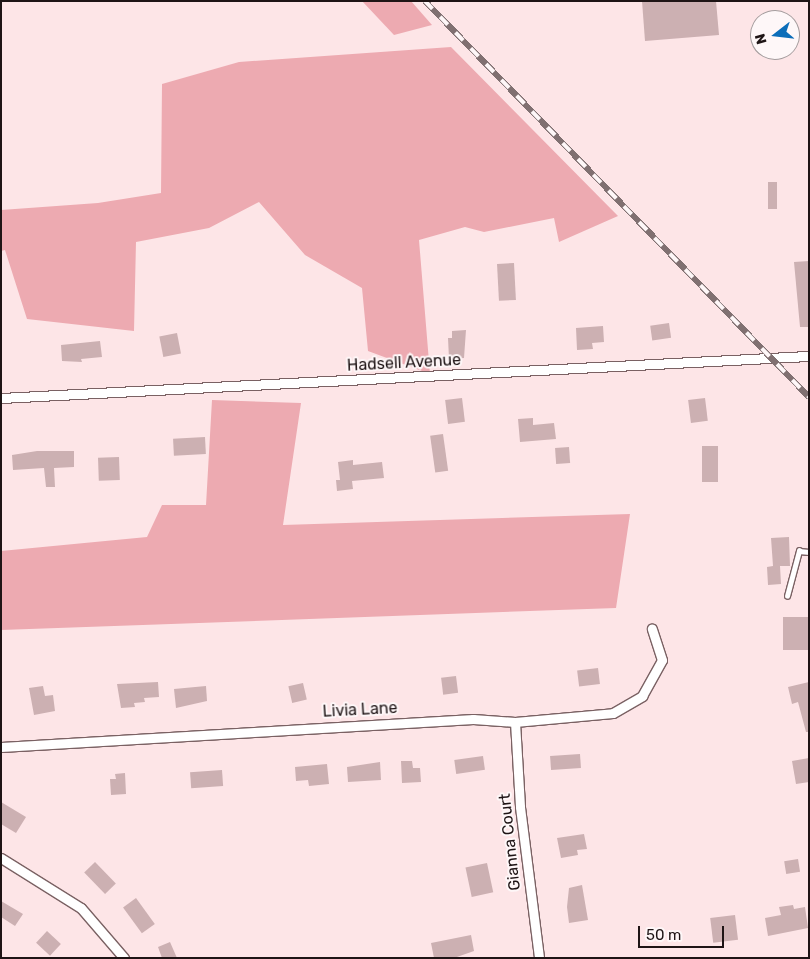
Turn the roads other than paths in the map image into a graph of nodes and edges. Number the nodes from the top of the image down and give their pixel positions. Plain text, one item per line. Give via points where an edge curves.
1 (809, 356) edge
2 (1, 398) edge
3 (809, 552) edge
4 (787, 596) dead end
5 (652, 629) dead end
6 (514, 722) junction
7 (1, 747) edge
8 (1, 858) edge
9 (124, 958) edge
10 (539, 958) edge

1 - 2 street, Hadsell Avenue
3 - 4 lane via 799,551
5 - 6 street, Livia Lane via 662,660 642,696 613,712
6 - 7 street, Livia Lane via 473,719
6 - 10 street, Gianna Court via 520,807
8 - 9 street via 81,908

